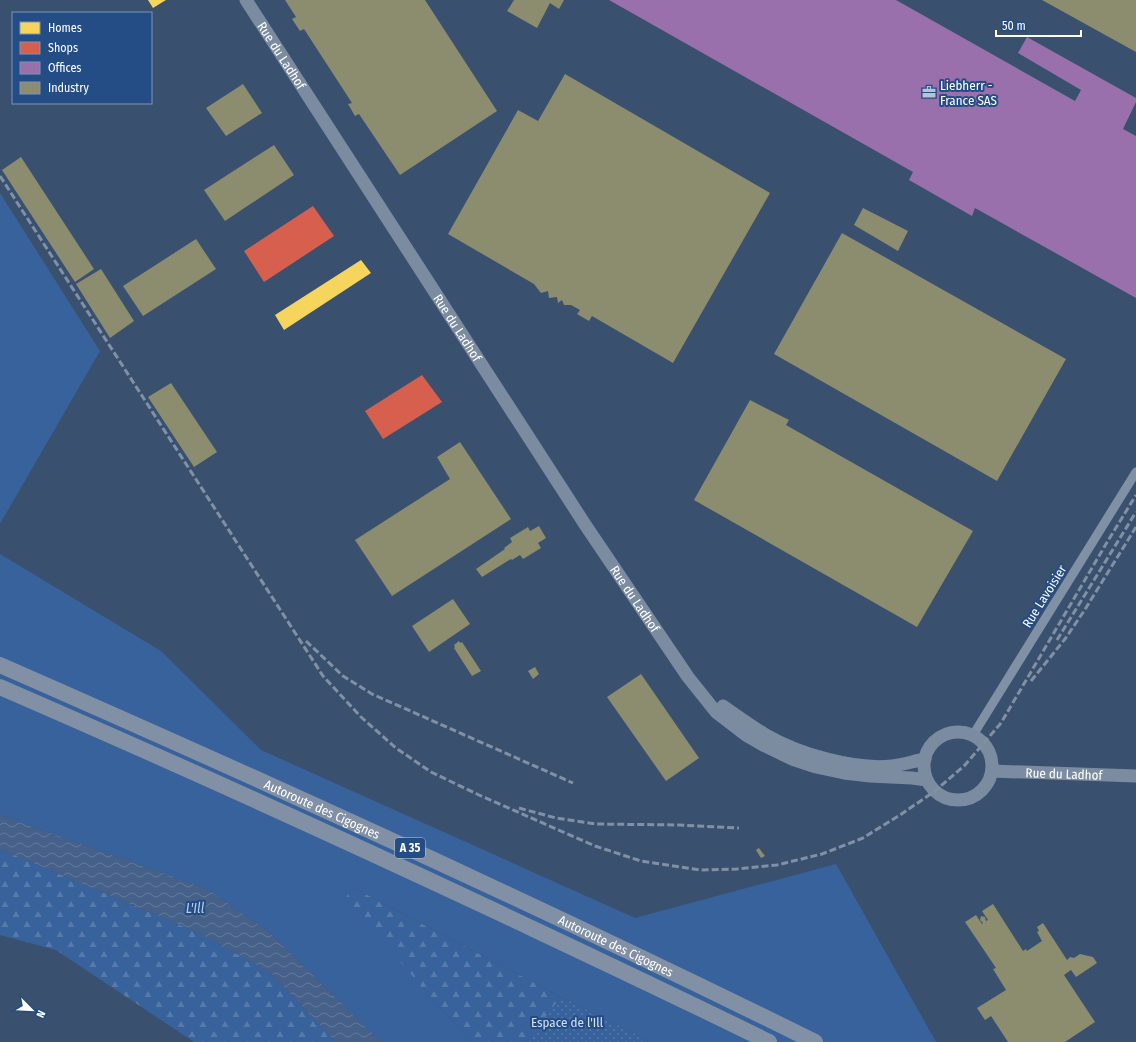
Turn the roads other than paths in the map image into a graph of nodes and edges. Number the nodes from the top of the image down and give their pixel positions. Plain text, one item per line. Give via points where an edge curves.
1 (246, 0) edge
2 (1136, 472) edge
3 (673, 654) junction
4 (0, 664) edge
5 (0, 687) edge
6 (973, 735) junction
7 (925, 759) junction
8 (992, 771) junction
9 (1136, 776) edge
10 (927, 780) junction
11 (769, 1042) edge
12 (815, 1042) edge

1 - 3 main road, Rue du Ladhof via 586,526
2 - 6 street, Rue Lavoisier
3 - 7 main road, Rue du Ladhof via 693,678 722,705 767,736 802,751 846,763 876,766 893,766
3 - 10 main road, Rue du Ladhof via 716,712 746,735 785,756 844,773
4 - 12 highway, Autoroute des Cigognes / A 35 via 370,830
5 - 11 highway, Autoroute des Cigognes / A 35 via 354,845
6 - 7 main road via 956,731 940,737 930,747
6 - 8 main road via 985,743 991,754
7 - 10 main road
8 - 9 main road, Rue du Ladhof
8 - 10 main road via 986,785 974,796 958,800 944,797

